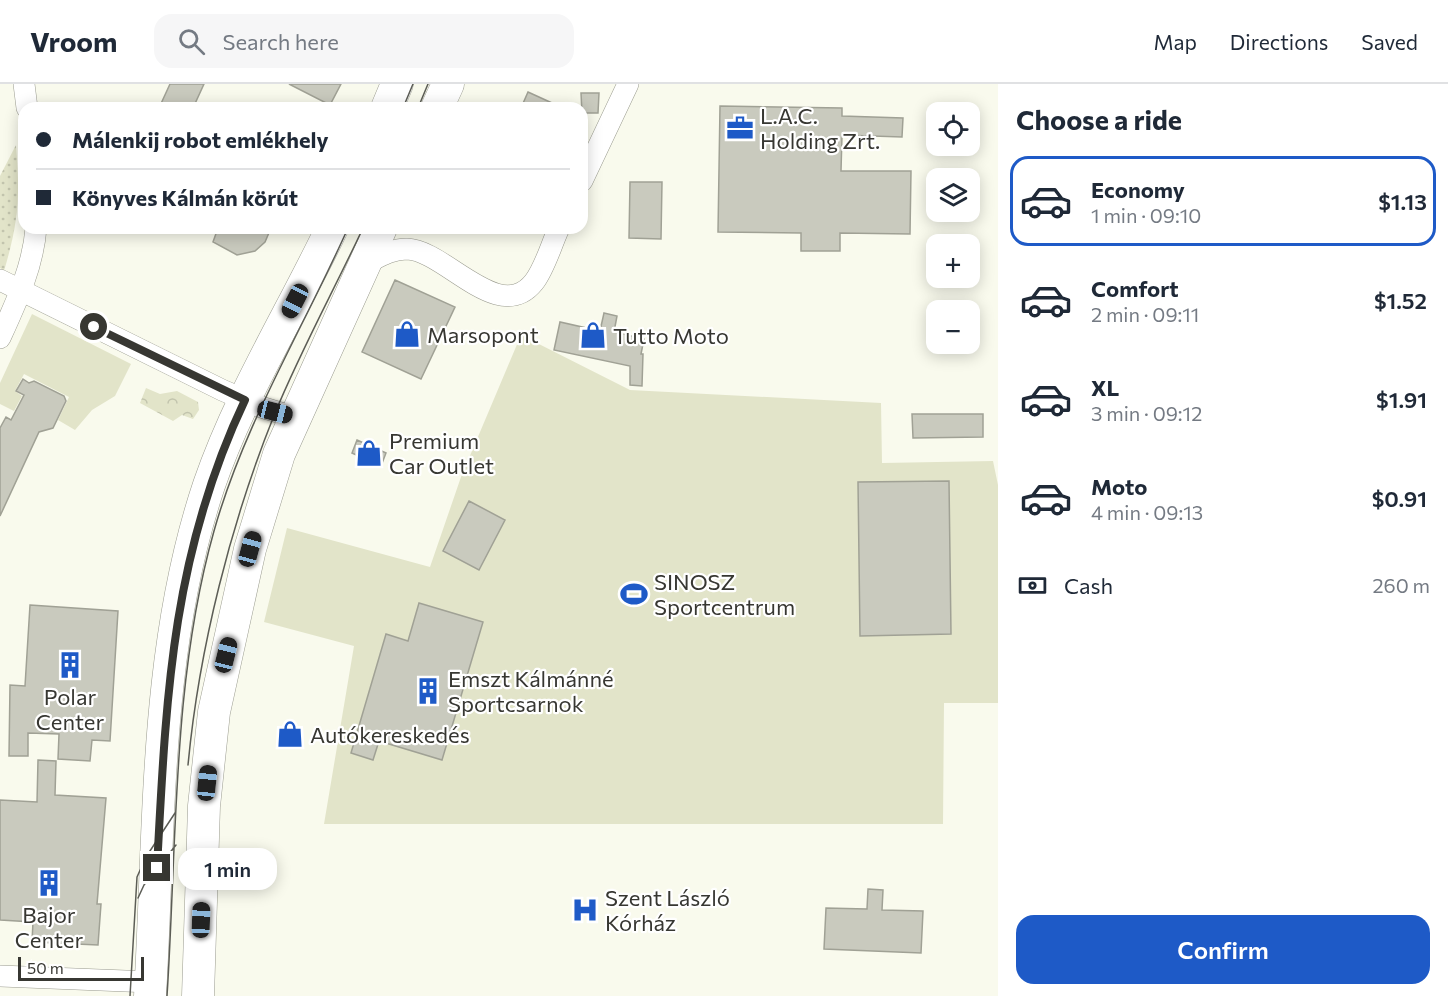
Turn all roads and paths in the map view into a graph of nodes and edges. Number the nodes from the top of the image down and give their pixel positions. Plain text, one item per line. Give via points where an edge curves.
1 (24, 84) edge
2 (397, 84) edge
3 (448, 84) edge
4 (628, 84) edge
5 (26, 102) edge
6 (390, 102) edge
7 (439, 102) edge
8 (588, 168) edge
9 (36, 234) edge
10 (329, 234) edge
11 (378, 234) edge
12 (557, 234) edge
13 (365, 264) junction
14 (0, 280) edge
15 (21, 290) junction
16 (0, 338) edge
17 (245, 400) junction
18 (294, 417) junction
19 (0, 976) edge
20 (150, 989) edge
21 (198, 996) edge

1 - 5 street
2 - 6 main road
3 - 7 main road
4 - 8 street
9 - 15 street via 35,250
10 - 17 main road
11 - 13 main road
12 - 13 street via 533,283 504,296 486,292 427,253 410,249 394,249
13 - 18 main road
14 - 15 street
15 - 16 street
15 - 17 street
17 - 18 street
17 - 20 main road via 209,487 178,608 166,701
18 - 21 main road via 250,549 214,712 204,806
19 - 20 street

